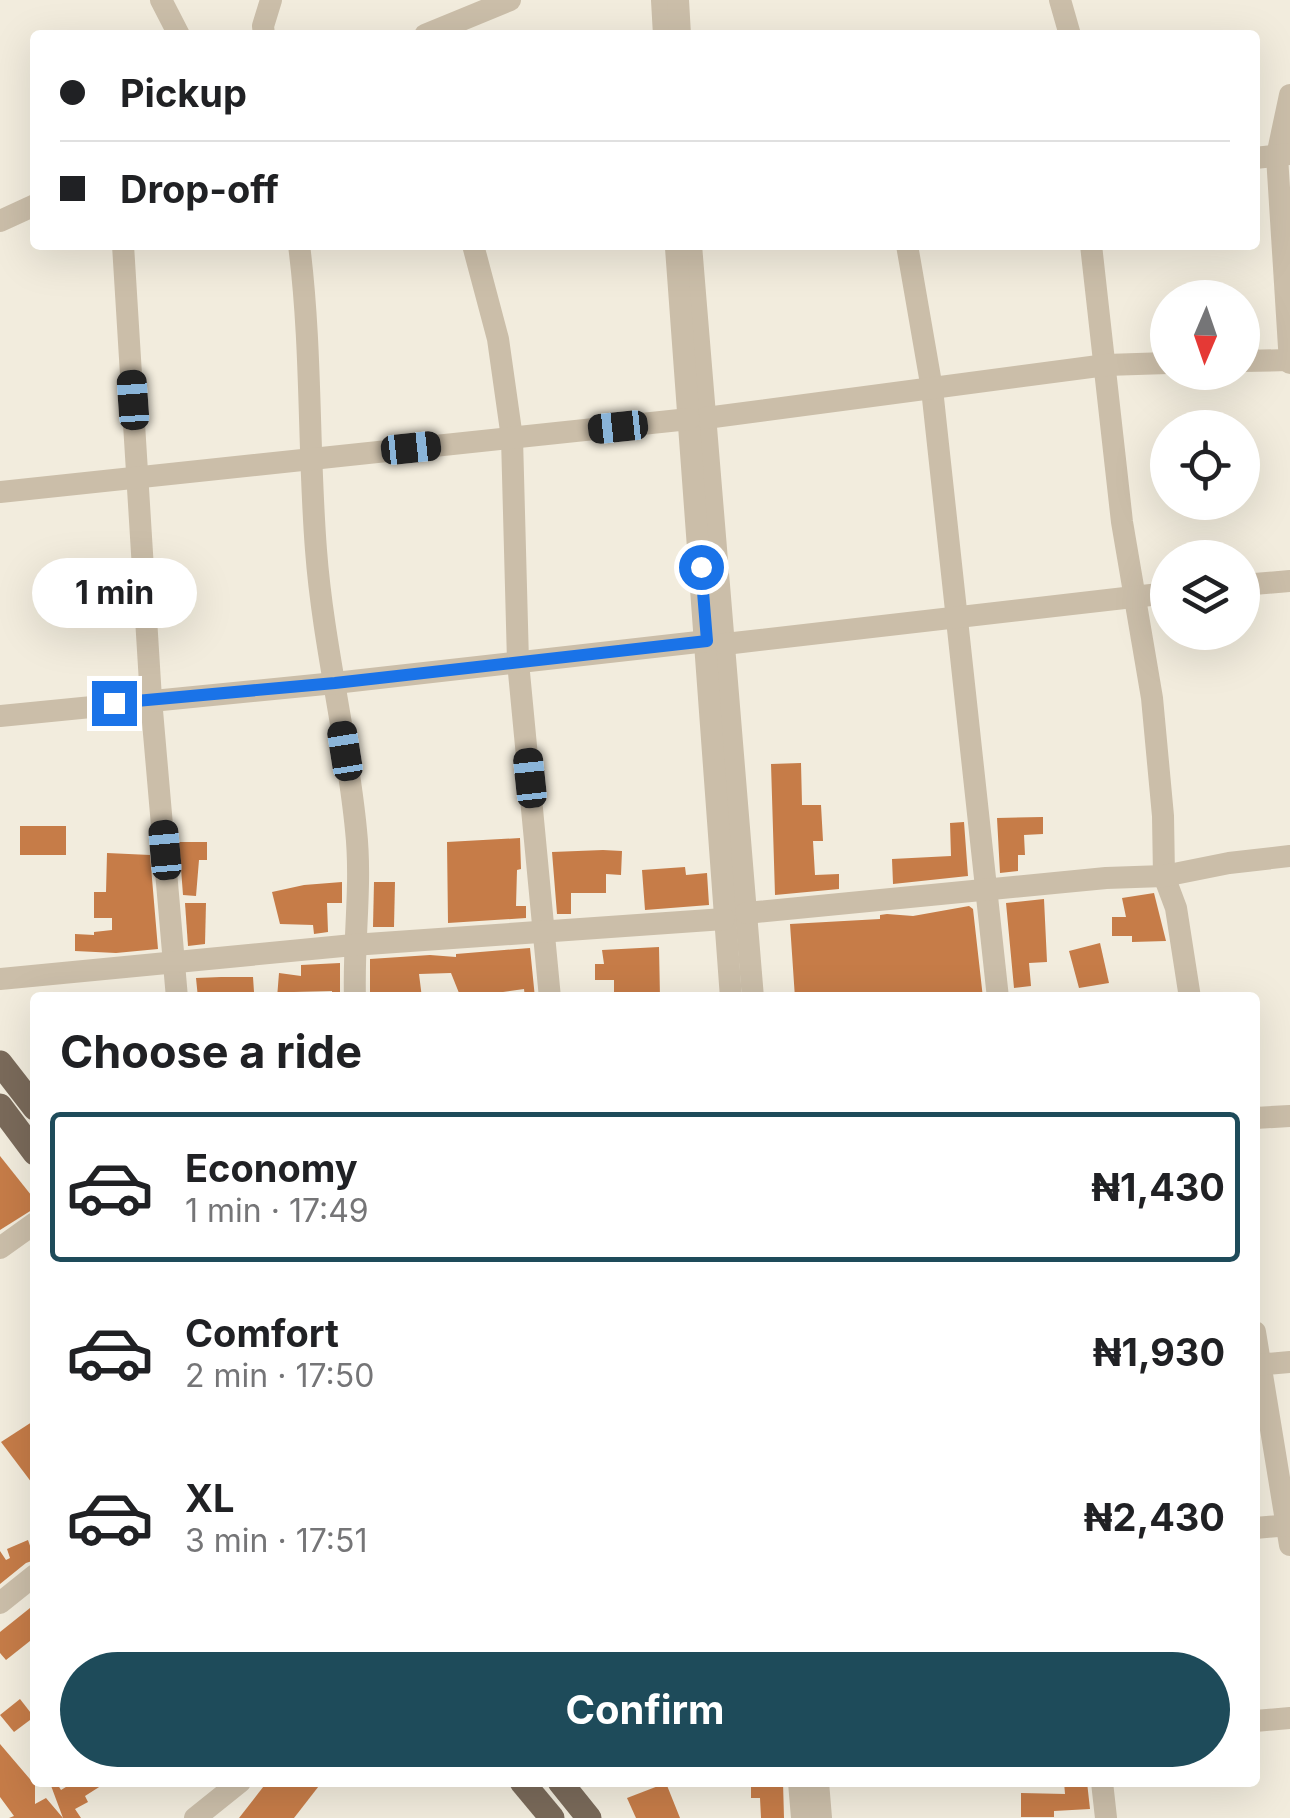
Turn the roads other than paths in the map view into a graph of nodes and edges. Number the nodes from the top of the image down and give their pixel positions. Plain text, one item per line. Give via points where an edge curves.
1 (162, 0) edge
2 (272, 0) edge
3 (507, 0) edge
4 (662, 0) edge
5 (678, 0) edge
6 (1060, 0) edge
7 (177, 30) edge
8 (263, 30) edge
9 (437, 30) edge
10 (664, 30) edge
11 (680, 30) edge
12 (1069, 30) edge
13 (1290, 95) edge
14 (1274, 156) edge
15 (30, 207) edge
16 (0, 221) edge
17 (123, 250) edge
18 (299, 250) edge
19 (475, 250) edge
20 (676, 250) edge
21 (691, 250) edge
22 (908, 250) edge
23 (1093, 250) edge
24 (1260, 361) edge
25 (1290, 361) edge
26 (1150, 364) edge
27 (1106, 365) junction
28 (932, 389) junction
29 (698, 418) junction
30 (512, 438) junction
31 (310, 458) junction
32 (138, 477) junction
33 (0, 492) edge
34 (1290, 580) edge
35 (1260, 583) edge
36 (1150, 594) edge
37 (1135, 596) junction
38 (955, 616) junction
39 (716, 642) junction
40 (518, 662) junction
41 (335, 683) junction
42 (151, 699) junction
43 (0, 716) edge
44 (1290, 856) edge
45 (1164, 876) junction
46 (985, 892) junction
47 (735, 916) junction
48 (546, 933) junction
49 (353, 946) junction
50 (175, 964) junction
51 (0, 979) edge
52 (177, 992) edge
53 (355, 992) edge
54 (550, 992) edge
55 (731, 992) edge
56 (752, 992) edge
57 (997, 992) edge
58 (1189, 992) edge
59 (0, 1063) edge
60 (30, 1102) edge
61 (0, 1106) edge
62 (1290, 1116) edge
63 (1260, 1118) edge
64 (30, 1147) edge
65 (30, 1227) edge
66 (0, 1248) edge
67 (1290, 1362) edge
68 (1260, 1364) edge
69 (1260, 1375) edge
70 (1260, 1529) edge
71 (1289, 1532) edge
72 (30, 1580) edge
73 (0, 1603) edge
74 (1290, 1718) edge
75 (1260, 1721) edge
76 (234, 1787) edge
77 (526, 1787) edge
78 (564, 1787) edge
79 (799, 1787) edge
80 (818, 1787) edge
81 (1103, 1787) edge
82 (194, 1818) edge
83 (552, 1818) edge
84 (589, 1818) edge
85 (802, 1818) edge
86 (821, 1818) edge
87 (1106, 1818) edge

1 - 7 street
2 - 8 street
3 - 9 street
4 - 10 street
5 - 11 street
6 - 12 street
13 - 14 street
14 - 25 street
15 - 16 street
17 - 32 street
18 - 31 street
19 - 30 street via 498,339
20 - 29 street
21 - 29 street
22 - 28 street
23 - 27 street
24 - 25 street
26 - 27 street
27 - 28 street
27 - 37 street
28 - 29 street
28 - 38 street
29 - 30 street
29 - 39 street
30 - 31 street
30 - 40 street
31 - 32 street
31 - 41 street
32 - 33 street
32 - 42 street
34 - 35 street
36 - 37 street
37 - 38 street
37 - 45 street via 1152,698
38 - 39 street
38 - 46 street
39 - 40 street
39 - 47 street
40 - 41 street
40 - 48 street
41 - 42 street
41 - 49 street via 356,832
42 - 43 street
42 - 50 street
44 - 45 street
45 - 46 street
45 - 58 street
46 - 47 street
46 - 57 street
47 - 48 street
47 - 55 street
47 - 56 street
48 - 49 street
48 - 54 street
49 - 50 street
49 - 53 street
50 - 51 street
50 - 52 street
59 - 60 main road
61 - 64 main road
62 - 63 street
65 - 66 street
67 - 68 street
69 - 71 street
70 - 71 street
72 - 73 street
74 - 75 street
76 - 82 street
77 - 83 main road
78 - 84 main road
79 - 85 street
80 - 86 street
81 - 87 street

